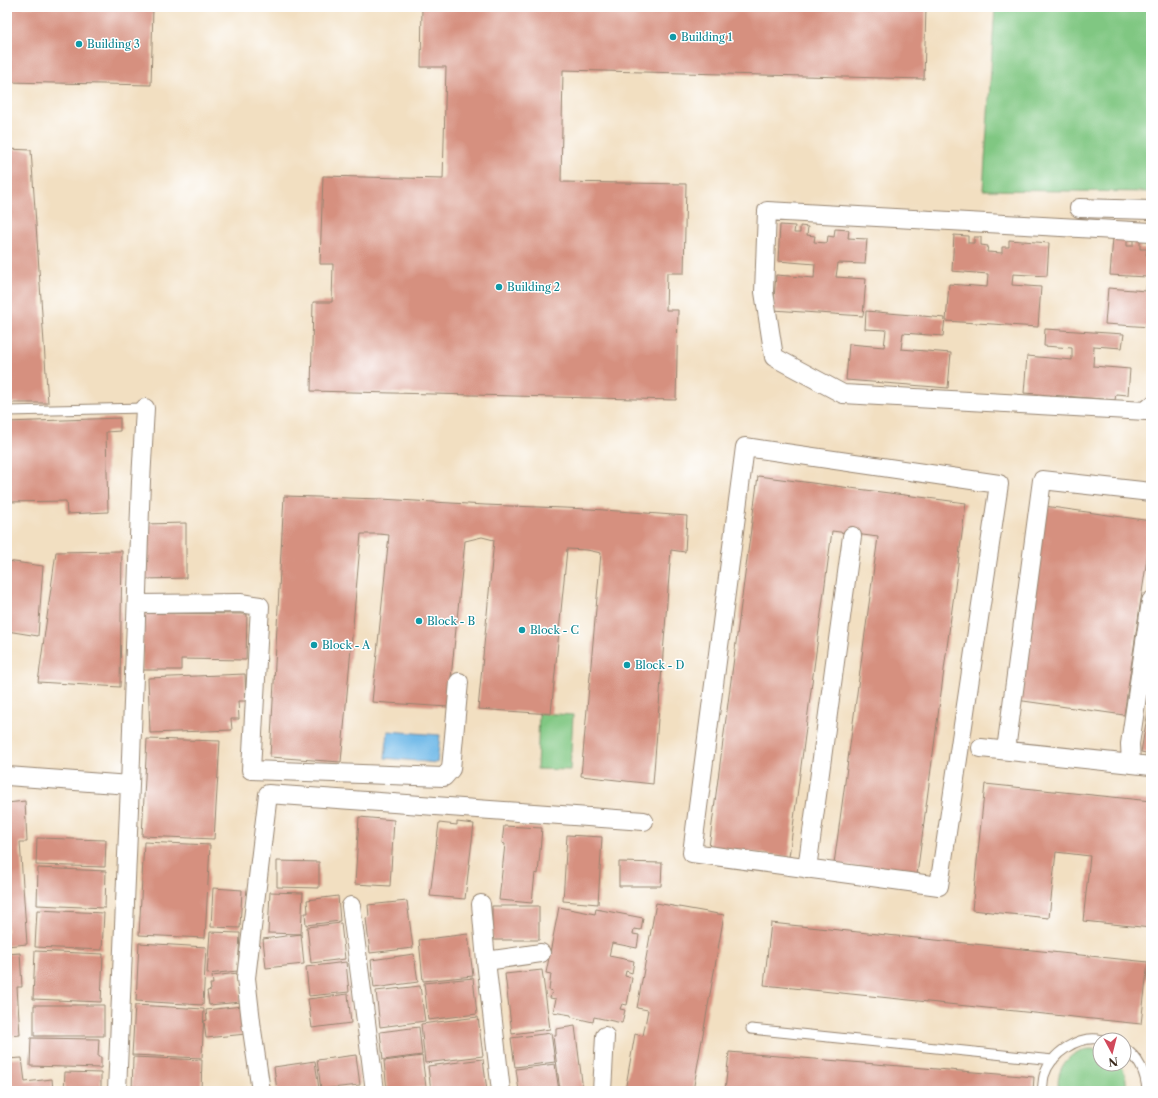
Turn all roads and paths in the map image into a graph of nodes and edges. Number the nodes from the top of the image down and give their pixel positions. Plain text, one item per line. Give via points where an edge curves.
1 (1079, 208) dead end
2 (1151, 210) edge
3 (1151, 232) edge
4 (1151, 406) edge
5 (145, 408) joint
6 (7, 411) edge
7 (1151, 492) edge
8 (852, 536) dead end
9 (1151, 600) edge
10 (137, 604) junction
11 (459, 682) dead end
12 (970, 747) junction
13 (1006, 750) junction
14 (1131, 764) junction
15 (1151, 766) edge
16 (7, 776) edge
17 (130, 785) junction
18 (644, 821) dead end
19 (807, 869) junction
20 (481, 904) dead end
21 (351, 906) dead end
22 (541, 953) dead end
23 (486, 961) junction
24 (751, 1029) dead end
25 (605, 1036) dead end
26 (1092, 1040) edge
27 (1132, 1054) edge
28 (1052, 1060) junction
29 (117, 1091) edge
30 (261, 1091) edge
31 (375, 1091) edge
32 (501, 1091) edge
33 (602, 1091) edge
34 (1042, 1091) edge
35 (1147, 1091) edge

1 - 2 street
3 - 4 street via 767,211 764,292 774,357 843,394 1146,411
5 - 6 lane
5 - 10 street
7 - 13 street via 1042,480
8 - 19 street
9 - 14 street via 1130,744
10 - 11 street via 240,603 265,606 251,770 444,777 451,769
10 - 17 street
12 - 13 street
12 - 19 street via 939,886
12 - 19 street via 999,484 746,447 692,853
13 - 14 street
14 - 15 street
16 - 17 street
17 - 29 street
18 - 30 street via 268,794 246,978
20 - 23 street
21 - 31 street
22 - 23 street
23 - 32 street
24 - 28 lane
25 - 33 street
26 - 28 lane via 1065,1048
27 - 35 lane via 1141,1065
28 - 34 lane via 1044,1075

